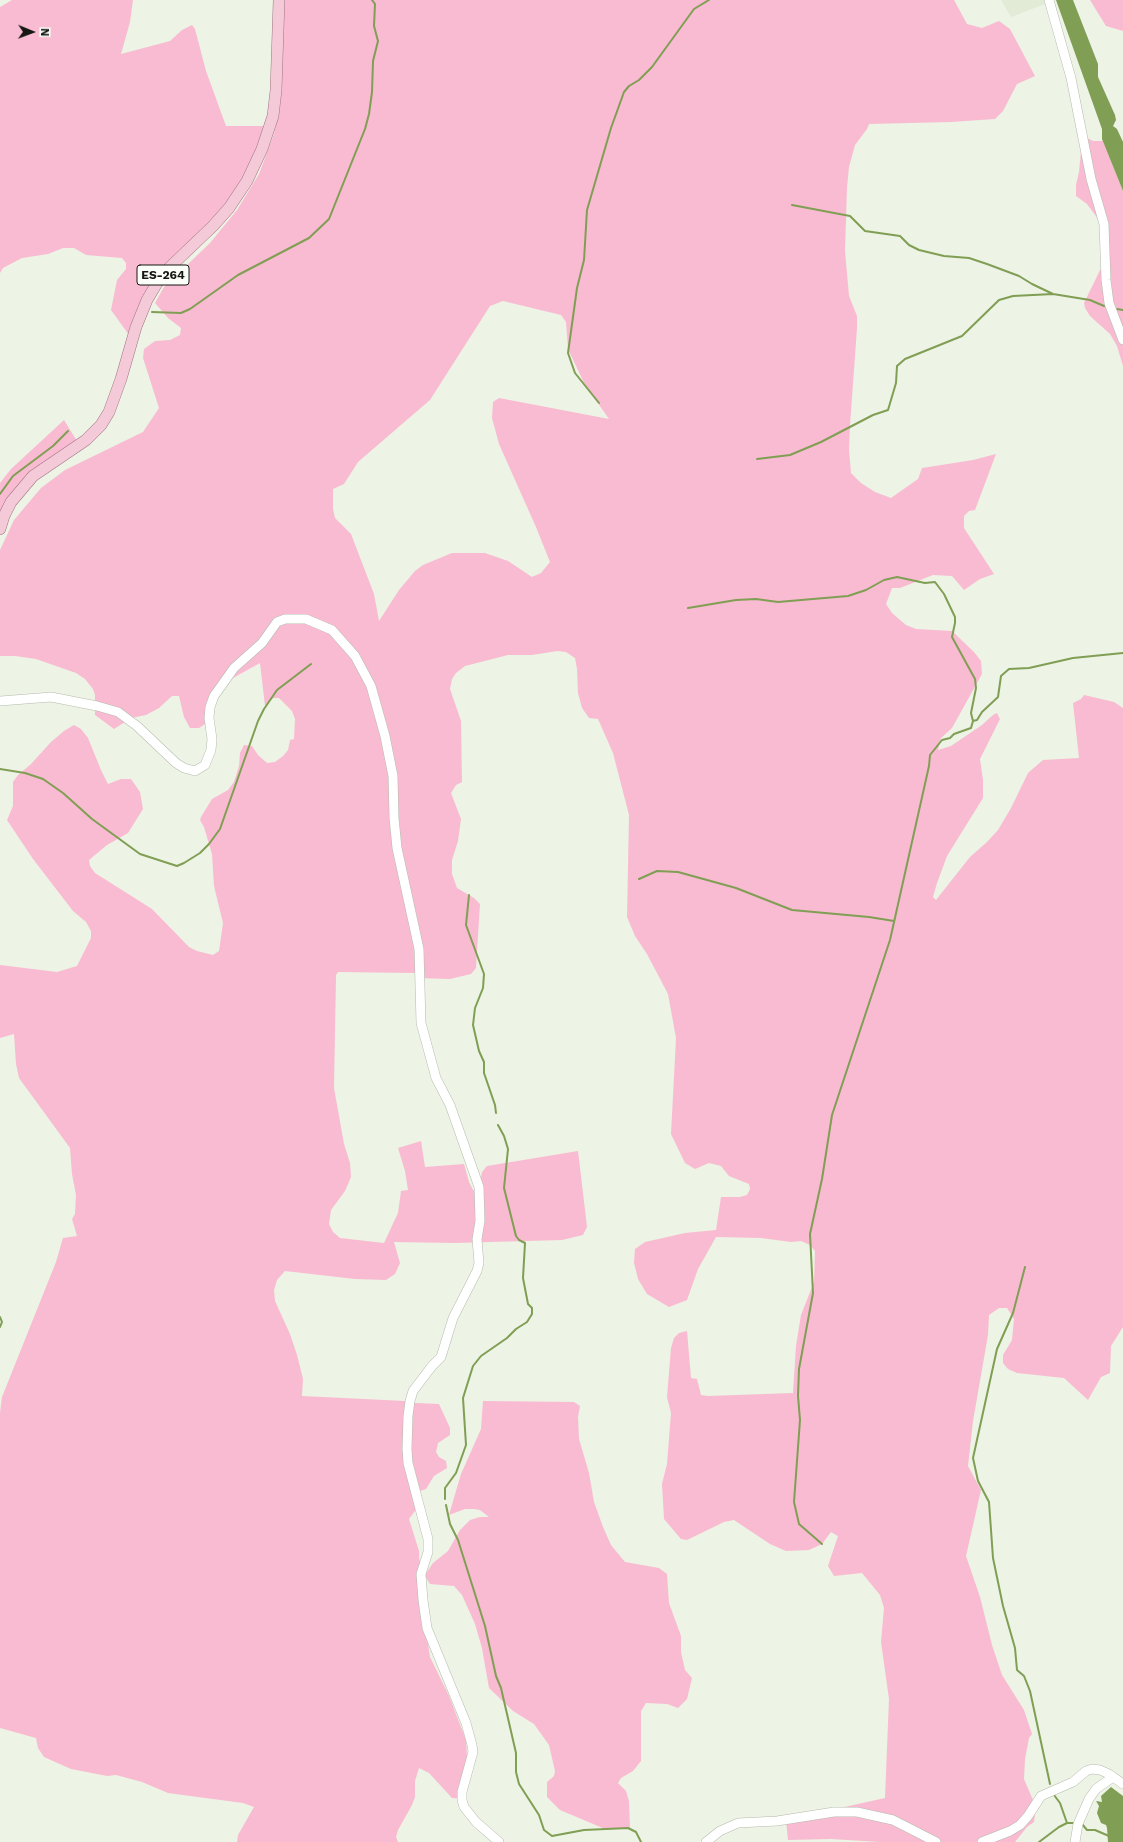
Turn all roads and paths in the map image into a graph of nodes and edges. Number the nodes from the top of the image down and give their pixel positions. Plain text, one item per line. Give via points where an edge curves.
1 (279, 0) edge
2 (1050, 0) edge
3 (1123, 340) edge
4 (0, 529) edge
5 (0, 701) edge
6 (1113, 1777) junction
7 (1123, 1784) edge
8 (499, 1842) edge
9 (706, 1842) edge
10 (936, 1842) edge
11 (982, 1842) edge
12 (1075, 1842) edge

1 - 4 main road, ES-264 via 273,116 262,149 247,181 230,208 157,283 136,327 121,380 109,412 101,425 86,440 33,476 11,502
2 - 3 street via 1071,78 1091,179 1104,224 1109,303
5 - 8 street via 51,697 118,712 180,766 195,770 205,765 211,750 209,718 214,696 234,668 262,643 277,622 285,619 306,619 332,630 356,656 372,686 393,776 397,848 419,949 421,1023 436,1078 450,1105 479,1186 477,1271 453,1318 441,1357 420,1381 410,1401 408,1463 428,1539 428,1552 421,1574 427,1628 466,1723 473,1752 462,1800 471,1817
6 - 7 street
6 - 11 street via 1100,1770 1086,1771 1073,1782 1041,1796 1020,1825
6 - 12 street via 1096,1789 1089,1799 1078,1824
9 - 10 street via 720,1831 738,1823 777,1821 834,1812 857,1812 893,1820

